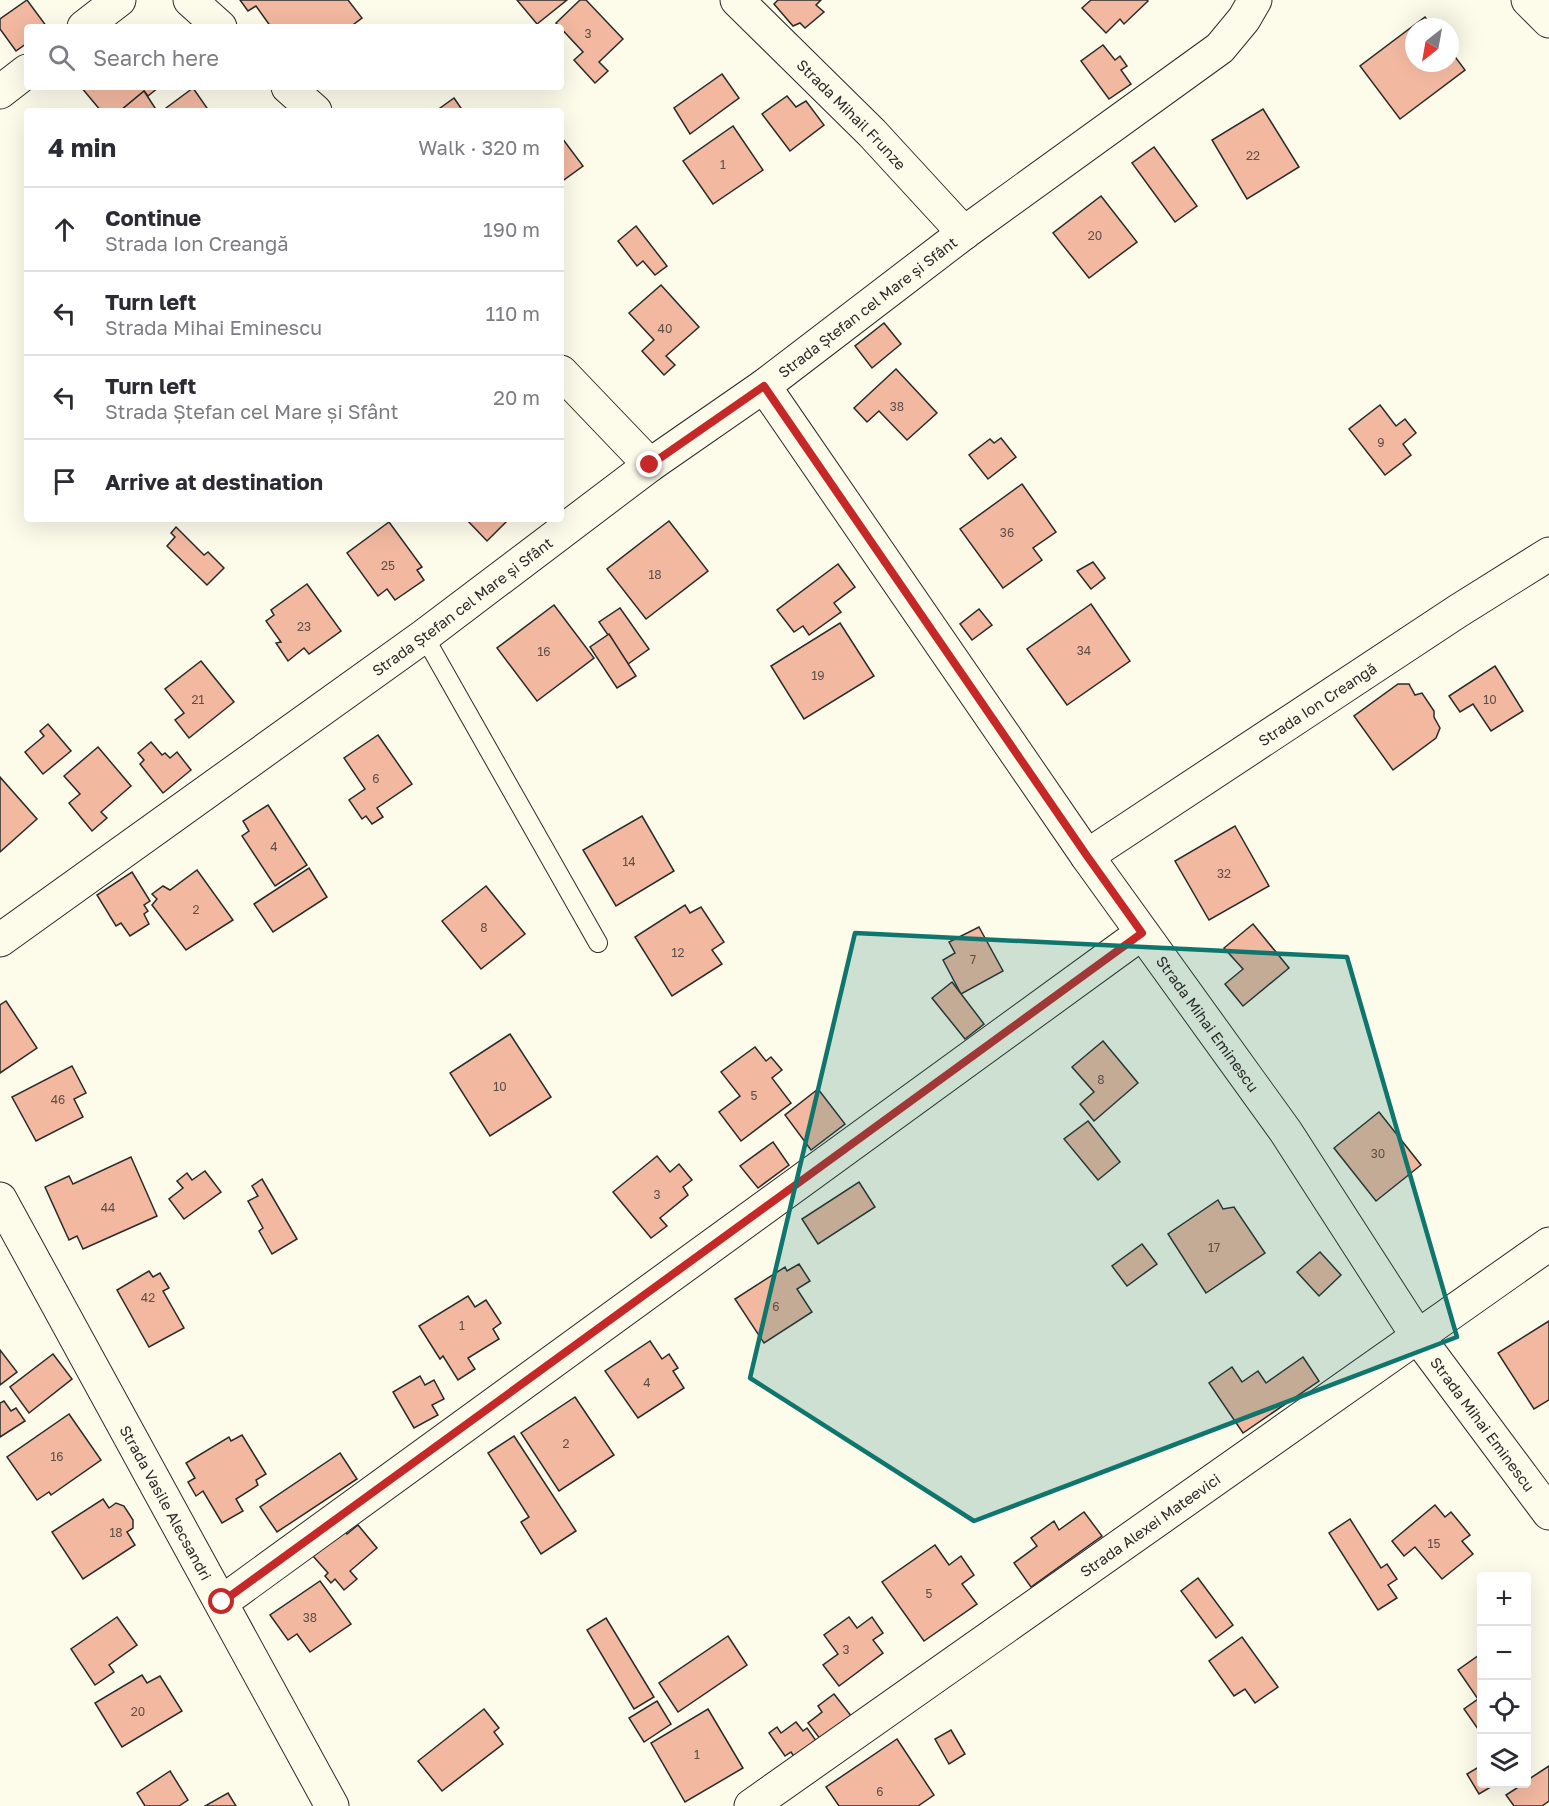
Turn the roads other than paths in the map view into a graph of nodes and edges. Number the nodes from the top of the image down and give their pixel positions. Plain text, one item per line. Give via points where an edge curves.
1 (119, 0) edge
2 (190, 0) edge
3 (737, 0) edge
4 (1255, 0) edge
5 (1528, 0) edge
6 (1549, 21) edge
7 (88, 24) edge
8 (217, 24) edge
9 (24, 73) edge
10 (291, 90) edge
11 (0, 92) edge
12 (312, 108) edge
13 (964, 233) junction
14 (564, 375) edge
15 (764, 386) junction
16 (650, 465) junction
17 (1549, 554) edge
18 (424, 636) junction
19 (1087, 856) junction
20 (1142, 933) junction
21 (0, 940) edge
22 (598, 943) dead end
23 (0, 1199) edge
24 (1549, 1244) edge
25 (1418, 1337) junction
26 (1549, 1513) edge
27 (222, 1602) junction
28 (332, 1806) edge
29 (751, 1806) edge

1 - 7 street
2 - 8 street
3 - 13 street, Strada Mihail Frunze via 872,133
4 - 13 street, Strada Ștefan cel Mare și Sfânt via 1220,48
5 - 6 street
9 - 11 street
10 - 12 street
13 - 15 street, Strada Ștefan cel Mare și Sfânt
14 - 16 street
15 - 16 street, Strada Ștefan cel Mare și Sfânt
15 - 19 street, Strada Mihai Eminescu
16 - 18 street, Strada Ștefan cel Mare și Sfânt
17 - 19 street, Strada Ion Creangă
18 - 21 street, Strada Ștefan cel Mare și Sfânt
18 - 22 lane
19 - 20 street, Strada Mihai Eminescu
20 - 25 street, Strada Mihai Eminescu via 1287,1132
20 - 27 street
23 - 27 street, Strada Vasile Alecsandri
24 - 25 street, Strada Alexei Mateevici
25 - 26 street, Strada Mihai Eminescu
25 - 29 street, Strada Alexei Mateevici
27 - 28 street, Strada Vasile Alecsandri

